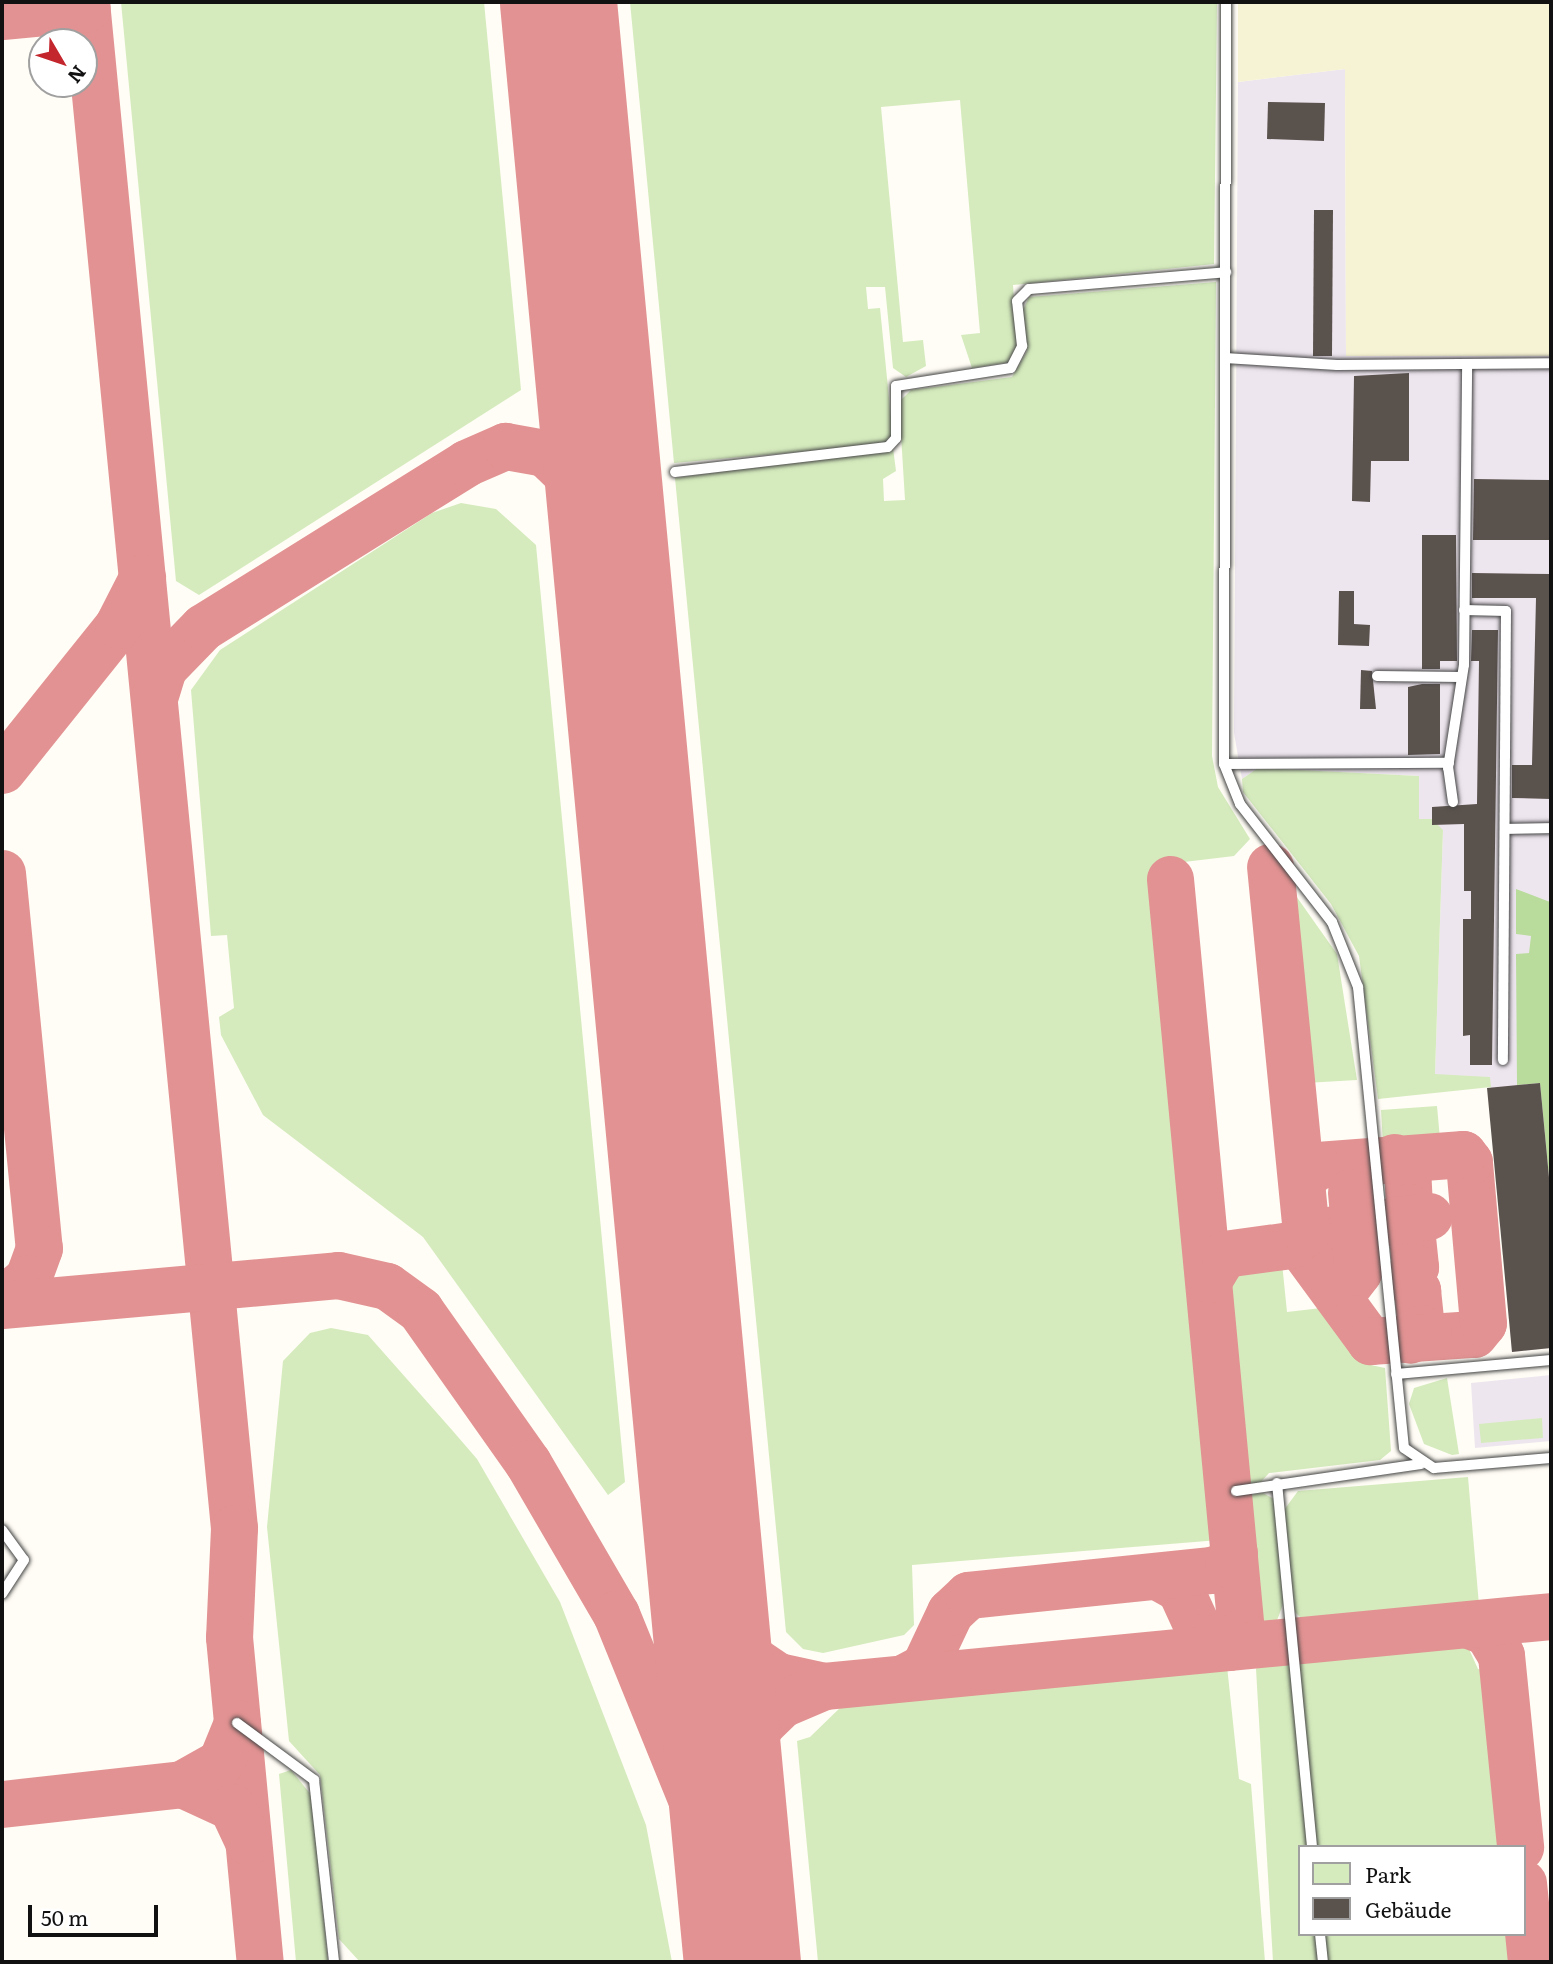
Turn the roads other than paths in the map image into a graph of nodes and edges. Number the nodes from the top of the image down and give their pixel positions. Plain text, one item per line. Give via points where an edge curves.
1 (1226, 2) edge
2 (1226, 272) junction
3 (1226, 358) junction
4 (1551, 363) edge
5 (1466, 364) junction
6 (675, 472) dead end
7 (1464, 610) junction
8 (1377, 676) dead end
9 (1461, 677) junction
10 (1449, 763) junction
11 (1224, 764) junction
12 (1453, 802) dead end
13 (1551, 828) edge
14 (1507, 829) junction
15 (1503, 1060) dead end
16 (1551, 1360) edge
17 (1396, 1374) junction
18 (1551, 1458) edge
19 (1421, 1464) junction
20 (1277, 1483) junction
21 (1236, 1491) dead end
22 (2, 1530) edge
23 (2, 1594) edge
24 (237, 1723) dead end
25 (1312, 1845) edge
26 (1320, 1936) edge
27 (334, 1962) edge
28 (1323, 1962) edge

1 - 2 lane
2 - 3 lane
2 - 6 lane via 1029,289 1017,301 1022,346 1011,368 896,386 897,433 888,447
3 - 5 lane
3 - 11 lane
4 - 5 lane
5 - 7 lane
7 - 9 lane
7 - 14 lane via 1506,611
8 - 9 lane
9 - 10 lane via 1456,749
10 - 11 lane
10 - 12 lane
11 - 17 lane via 1240,804 1332,922 1353,968
13 - 14 lane
14 - 15 lane
16 - 17 lane
17 - 19 lane via 1405,1448
18 - 19 lane via 1442,1468
19 - 20 lane
20 - 21 lane
20 - 25 lane
22 - 23 lane via 24,1560
24 - 27 lane via 314,1780
26 - 28 lane

